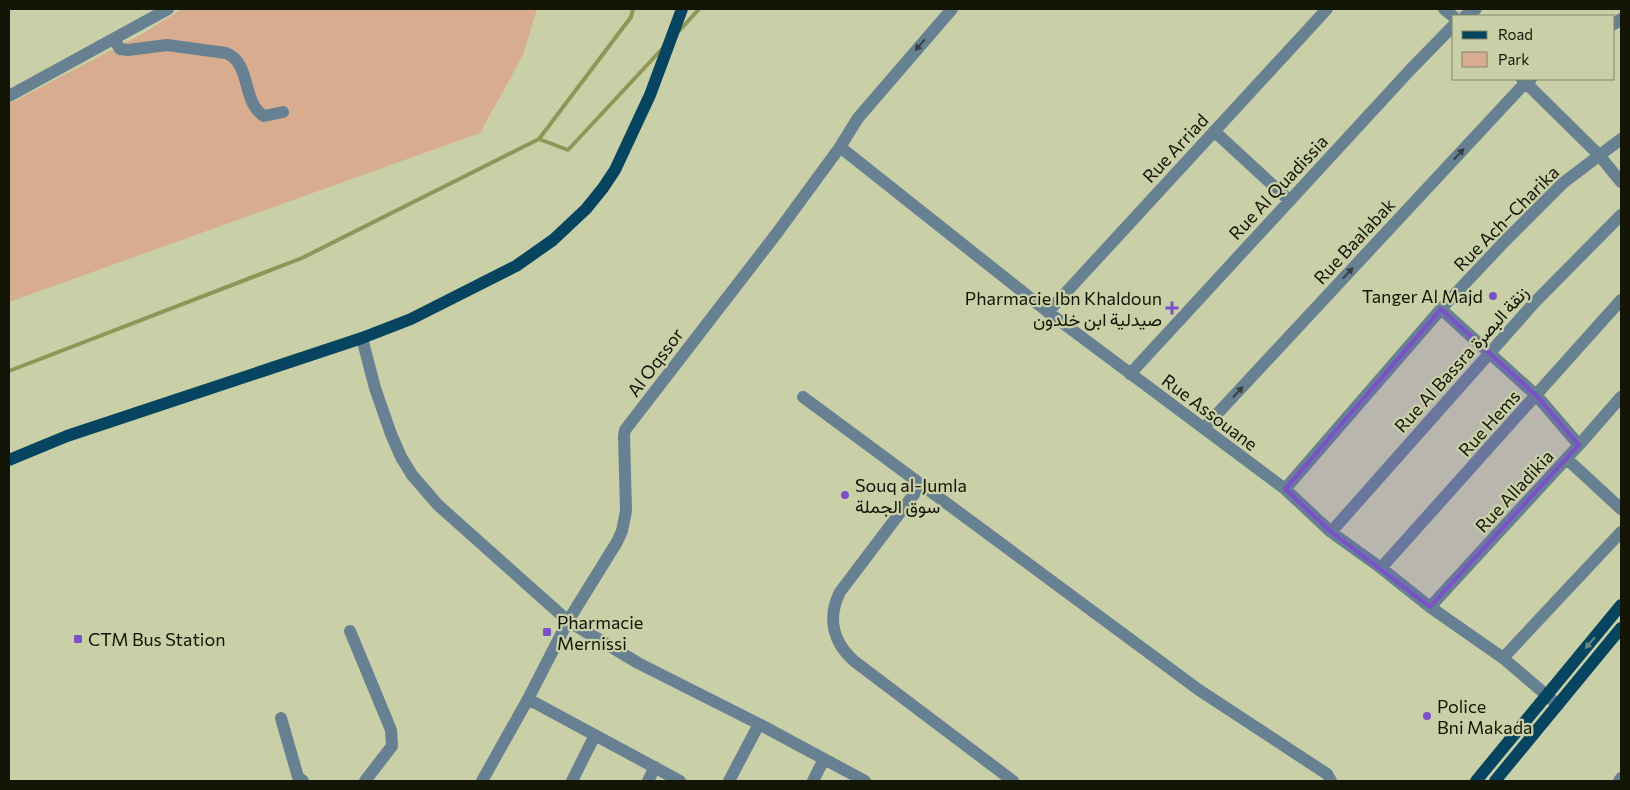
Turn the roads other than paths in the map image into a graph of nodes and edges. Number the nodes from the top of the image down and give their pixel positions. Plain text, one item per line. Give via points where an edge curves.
1 (168, 9) edge
2 (682, 9) edge
3 (952, 9) edge
4 (1327, 9) edge
5 (1452, 27) edge
6 (114, 39) junction
7 (1526, 80) edge
8 (9, 96) edge
9 (284, 112) dead end
10 (1214, 131) junction
11 (1621, 139) edge
12 (840, 147) junction
13 (1599, 155) junction
14 (1621, 182) edge
15 (1290, 200) junction
16 (1621, 214) edge
17 (1621, 300) edge
18 (1441, 309) junction
19 (1048, 312) junction
20 (362, 338) junction
21 (1490, 353) junction
22 (1130, 374) junction
23 (1536, 396) junction
24 (804, 397) dead end
25 (1621, 397) edge
26 (1204, 428) junction
27 (1579, 445) junction
28 (1567, 459) junction
29 (9, 460) edge
30 (921, 484) junction
31 (1285, 489) junction
32 (1621, 509) edge
33 (1332, 532) junction
34 (1621, 532) edge
35 (1381, 568) junction
36 (1621, 605) edge
37 (1430, 607) junction
38 (568, 621) junction
39 (1621, 628) edge
40 (350, 631) dead end
41 (1503, 658) junction
42 (1547, 695) junction
43 (528, 700) junction
44 (1558, 705) junction
45 (281, 718) dead end
46 (759, 724) junction
47 (595, 735) junction
48 (824, 759) junction
49 (655, 767) junction
50 (1621, 778) edge
51 (303, 781) edge
52 (365, 781) edge
53 (482, 781) edge
54 (572, 781) edge
55 (648, 781) edge
56 (680, 781) edge
57 (729, 781) edge
58 (813, 781) edge
59 (865, 781) edge
60 (1012, 781) edge
61 (1331, 781) edge
62 (1476, 781) edge
63 (1495, 781) edge
64 (1619, 781) edge

1 - 6 street
2 - 20 main road via 650,95 615,170 586,209 553,240 516,266 411,319
3 -> 12 street, Al Oqssor via 858,118
4 - 10 street, Rue Arriad
5 - 15 street, Rue Al Quadissia
6 - 8 street
6 - 9 street via 120,49 167,45 233,55 258,113 264,116
7 - 13 street
26 -> 7 street, Rue Baalabak
10 - 15 street
10 - 19 street, Rue Arriad
11 - 13 street, Rue Ach–Charika
12 - 19 street, Rue Assouane
12 - 38 street, Al Oqssor via 625,430 626,512 622,531
13 - 14 street
13 - 18 street, Rue Ach–Charika via 1563,183
15 - 22 street, Rue Al Quadissia
16 - 21 street, Rue Al Bassra زنقة البصرة
17 - 23 street, Rue Hems
18 - 21 street
18 - 31 street, Rue Ach–Charika
19 - 22 street, Rue Assouane
20 - 29 main road via 67,436
20 - 38 street via 391,434 412,475 438,505
21 - 23 street
21 - 33 street, Rue Al Bassra زنقة البصرة
22 - 26 street, Rue Assouane
23 - 27 street
23 - 35 street, Rue Hems
24 - 30 street
25 - 27 street, Rue Alladikia
26 - 31 street, Rue Assouane
27 - 28 street, Rue Alladikia
28 - 32 street
28 - 37 street, Rue Alladikia
30 - 60 street via 840,592 833,615 834,632 854,661
30 - 61 street via 1161,663 1240,719 1328,774
31 - 33 street, Rue Assouane
33 - 35 street, Rue Assouane
34 - 41 street
35 - 37 street, Rue Assouane
36 -> 42 main road
37 - 41 street, Rue Assouane
38 - 43 street, Al Oqssor
38 - 46 street via 638,663
39 - 44 main road
40 - 52 street via 392,730 392,746
41 - 42 street, Rue Assouane
42 - 44 street, Rue Assouane
42 - 62 main road
43 - 47 street
43 - 53 street, Al Oqssor
44 - 63 main road
45 - 51 street via 298,776
46 - 48 street
46 - 57 street
47 - 49 street
47 - 54 street
48 - 58 street
48 - 59 street
49 - 55 street
49 - 56 street
50 - 64 street

